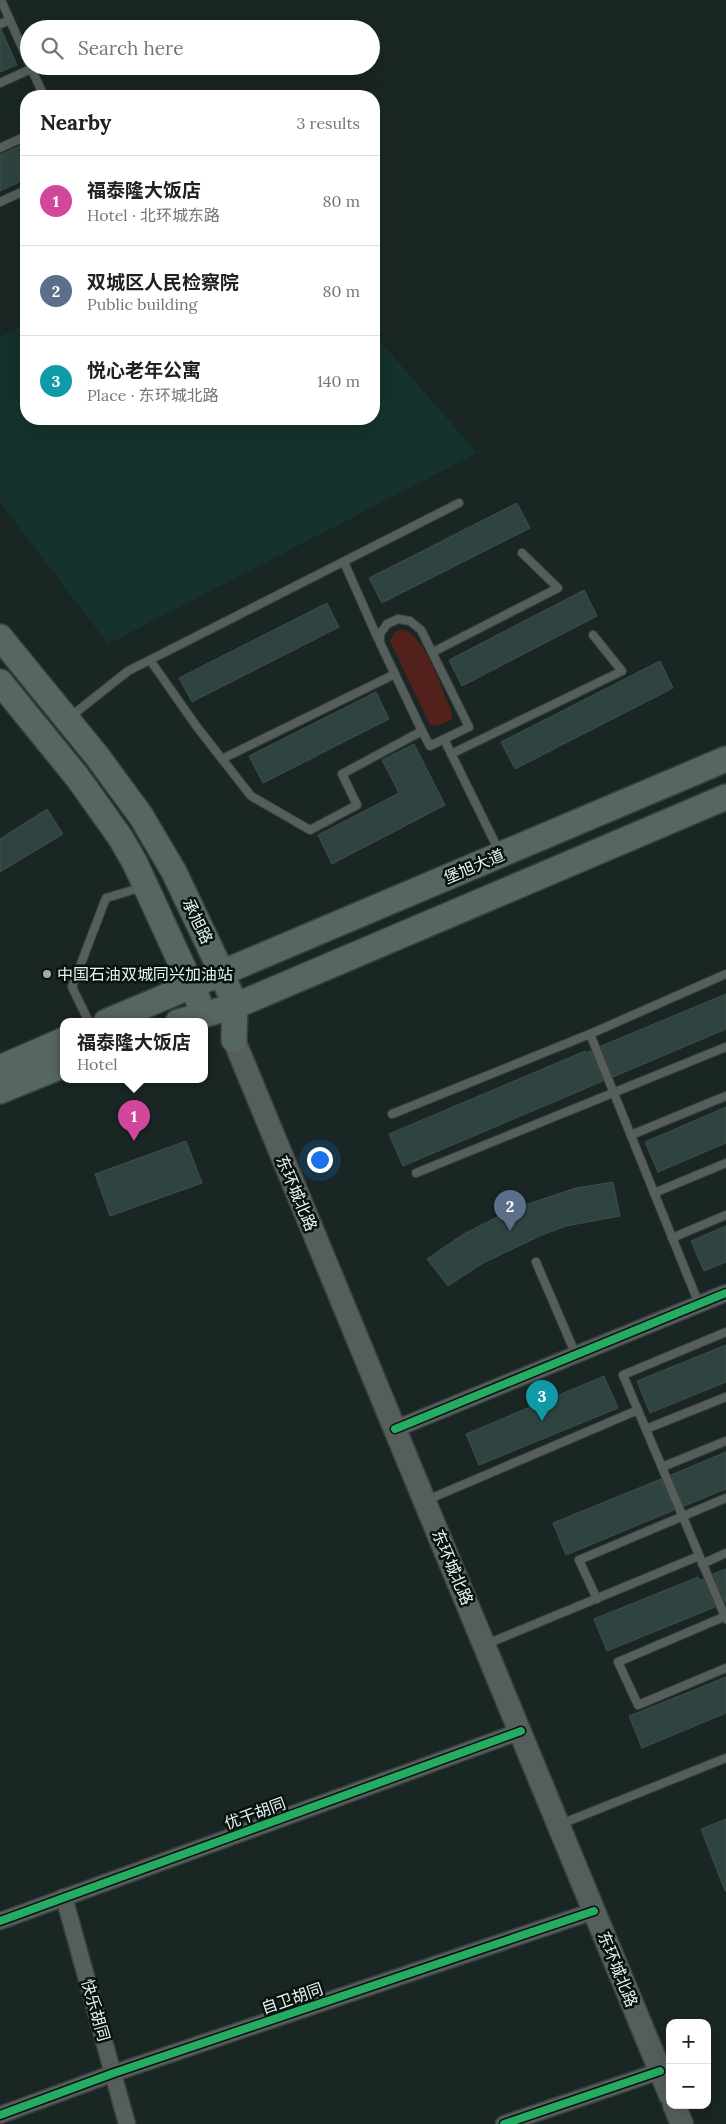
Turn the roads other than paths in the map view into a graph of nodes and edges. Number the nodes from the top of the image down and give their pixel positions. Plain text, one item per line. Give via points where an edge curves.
1 (1, 0) edge
2 (10, 20) junction
3 (0, 24) edge
4 (20, 43) edge
5 (20, 72) edge
6 (34, 75) edge
7 (0, 83) edge
8 (41, 90) edge
9 (20, 139) edge
10 (0, 148) edge
11 (20, 193) edge
12 (0, 202) edge
13 (459, 503) dead end
14 (522, 553) dead end
15 (344, 562) junction
16 (594, 635) dead end
17 (0, 637) edge
18 (380, 643) junction
19 (433, 652) junction
20 (150, 660) junction
21 (395, 674) junction
22 (0, 682) edge
23 (67, 720) junction
24 (422, 731) junction
25 (444, 739) junction
26 (452, 754) junction
27 (222, 759) junction
28 (726, 759) edge
29 (726, 797) edge
30 (501, 854) junction
31 (145, 886) junction
32 (222, 973) junction
33 (726, 974) edge
34 (191, 986) junction
35 (235, 1006) junction
36 (204, 1015) junction
37 (87, 1018) edge
38 (115, 1018) edge
39 (193, 1018) edge
40 (208, 1018) edge
41 (208, 1018) edge
42 (590, 1034) junction
43 (234, 1040) junction
44 (60, 1043) edge
45 (726, 1047) edge
46 (60, 1066) edge
47 (0, 1084) edge
48 (614, 1093) junction
49 (726, 1096) edge
50 (392, 1114) dead end
51 (631, 1135) junction
52 (726, 1163) edge
53 (416, 1173) dead end
54 (654, 1193) junction
55 (726, 1215) edge
56 (672, 1238) junction
57 (536, 1262) dead end
58 (726, 1293) edge
59 (699, 1304) junction
60 (726, 1332) edge
61 (576, 1354) junction
62 (726, 1397) edge
63 (638, 1410) junction
64 (395, 1428) junction
65 (646, 1429) junction
66 (726, 1441) edge
67 (662, 1468) junction
68 (726, 1498) edge
69 (425, 1501) junction
70 (682, 1516) junction
71 (726, 1554) edge
72 (701, 1560) junction
73 (596, 1598) junction
74 (726, 1618) edge
75 (485, 1645) junction
76 (726, 1668) edge
77 (521, 1731) junction
78 (726, 1758) edge
79 (559, 1825) junction
80 (64, 1896) junction
81 (594, 1910) junction
82 (0, 1921) edge
83 (660, 2072) junction
84 (114, 2073) junction
85 (666, 2086) edge
86 (676, 2109) edge
87 (0, 2115) edge
88 (127, 2124) edge
89 (504, 2124) edge
90 (682, 2124) edge

1 - 2 lane
2 - 3 lane
2 - 4 lane
5 - 7 lane
6 - 8 lane
9 - 10 lane
11 - 12 lane
13 - 15 lane
14 - 19 lane via 558,588
15 - 18 lane
15 - 20 lane
16 - 26 lane via 622,671
17 - 23 main road, 承旭路
18 - 19 lane via 380,634 387,624 398,619 410,621 421,630
18 - 21 lane
19 - 25 lane via 469,727
20 - 23 lane via 128,671
20 - 27 lane
21 - 24 lane
21 - 27 lane
22 - 31 main road, 承旭路 via 97,803 120,837
23 - 32 main road, 承旭路 via 141,816 174,872
24 - 25 lane via 430,746
24 - 27 lane via 342,774 357,805 310,830 250,796
25 - 26 lane
26 - 30 lane
28 - 30 main road, 堡旭大道
29 - 35 main road
30 - 32 main road, 堡旭大道
31 - 34 main road, 承旭路
31 - 37 lane via 106,898 72,987
32 - 34 main road, 堡旭大道
32 - 35 main road, 承旭路
33 - 42 lane
34 - 36 main road, 承旭路
34 - 38 main road, 堡旭大道
35 - 36 main road
35 - 43 main road, 承旭路
36 - 39 main road
36 - 40 main road, 承旭路
41 - 43 main road, 承旭路
42 - 48 lane
42 - 50 lane
43 - 64 main road, 东环城北路
44 - 47 main road
45 - 48 lane
46 - 47 main road
48 - 51 lane
48 - 53 lane
49 - 51 lane
51 - 54 lane
52 - 54 lane
54 - 56 lane
55 - 56 lane
56 - 59 lane
57 - 61 lane
58 - 59 street
59 - 61 street
60 - 63 lane via 623,1374
61 - 64 street
62 - 65 lane
63 - 65 lane
63 - 69 lane
64 - 69 main road, 东环城北路
65 - 67 lane
66 - 67 lane
67 - 70 lane
68 - 70 lane
69 - 75 main road, 东环城北路
70 - 72 lane
70 - 73 lane via 579,1560
71 - 72 lane
72 - 73 lane
72 - 74 lane
73 - 75 lane
74 - 76 lane via 618,1662 638,1705
75 - 77 main road, 东环城北路
77 - 79 main road, 东环城北路
77 - 80 street, 优干胡同
78 - 79 lane
79 - 81 main road, 东环城北路
80 - 82 street, 优干胡同
80 - 84 street, 快乐胡同
81 - 83 main road, 东环城北路
81 - 84 street, 自卫胡同
83 - 85 main road, 东环城北路
83 - 89 street
84 - 87 street, 自卫胡同
84 - 88 street, 快乐胡同
86 - 90 main road

